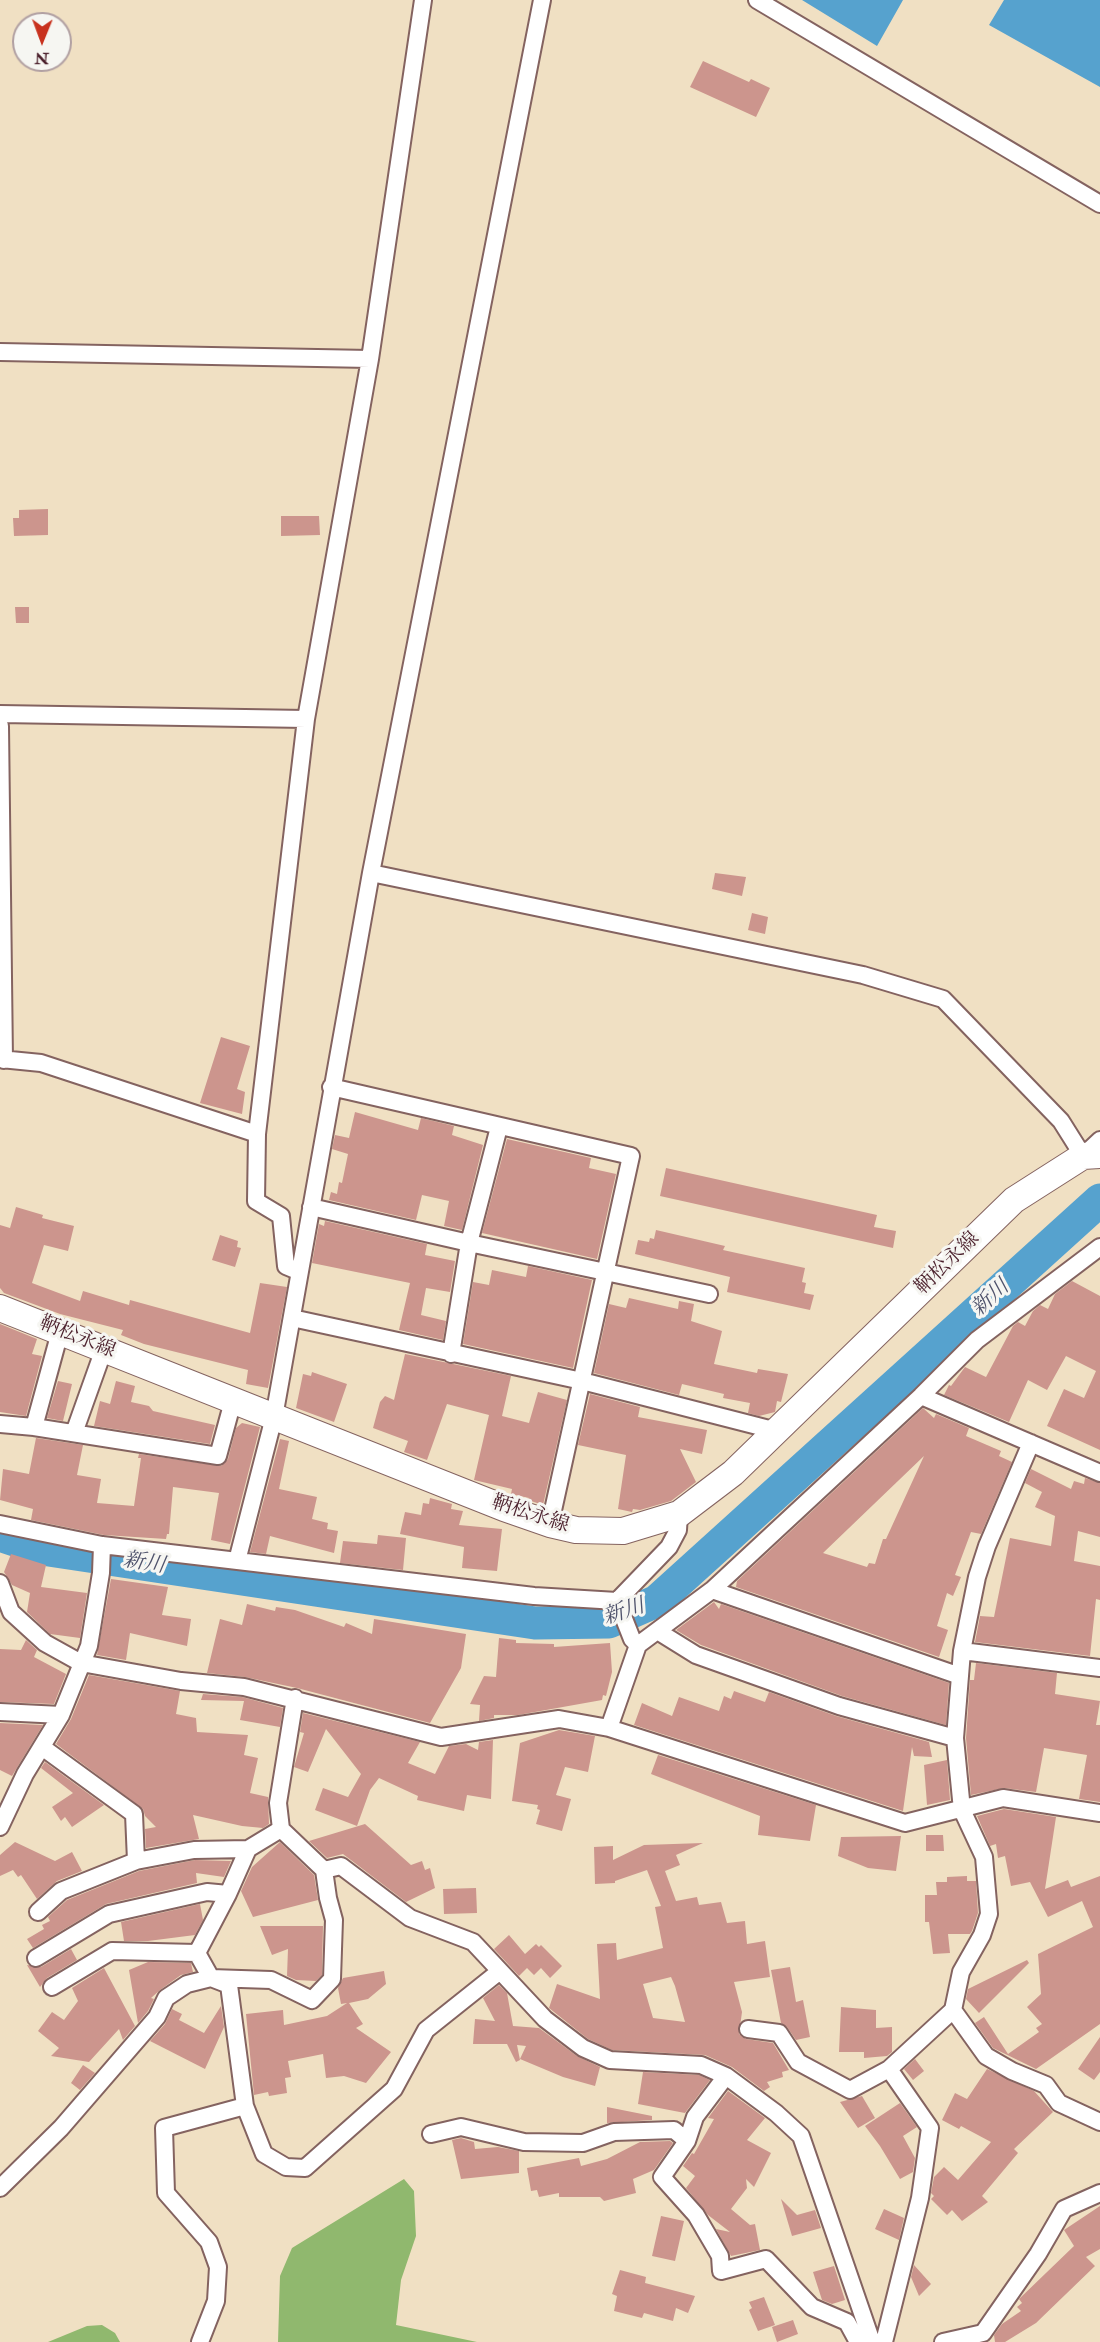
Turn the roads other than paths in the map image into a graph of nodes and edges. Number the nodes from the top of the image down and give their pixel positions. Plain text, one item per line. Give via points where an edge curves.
1 (423, 0) edge
2 (542, 0) edge
3 (757, 0) edge
4 (1100, 204) edge
5 (0, 352) edge
6 (370, 359) junction
7 (0, 714) edge
8 (306, 719) junction
9 (0, 726) edge
10 (371, 873) junction
11 (2, 1060) edge
12 (332, 1087) junction
13 (499, 1127) junction
14 (257, 1134) junction
15 (1095, 1151) edge
16 (311, 1207) junction
17 (469, 1243) junction
18 (1100, 1247) edge
19 (298, 1271) junction
20 (605, 1273) junction
21 (709, 1294) dead end
22 (0, 1308) edge
23 (292, 1318) junction
24 (60, 1332) junction
25 (104, 1349) junction
26 (451, 1354) junction
27 (582, 1381) junction
28 (921, 1396) junction
29 (233, 1401) junction
30 (274, 1417) junction
31 (0, 1424) edge
32 (34, 1427) junction
33 (777, 1431) junction
34 (74, 1433) junction
35 (1031, 1443) junction
36 (1100, 1473) edge
37 (679, 1514) junction
38 (0, 1524) edge
39 (550, 1524) junction
40 (102, 1545) junction
41 (237, 1561) junction
42 (0, 1583) edge
43 (712, 1590) junction
44 (617, 1602) junction
45 (659, 1632) junction
46 (635, 1642) junction
47 (962, 1651) junction
48 (81, 1663) junction
49 (1100, 1668) edge
50 (960, 1677) junction
51 (295, 1698) junction
52 (0, 1712) edge
53 (61, 1715) junction
54 (609, 1728) junction
55 (955, 1738) junction
56 (42, 1747) junction
57 (962, 1810) junction
58 (1100, 1813) edge
59 (0, 1827) edge
60 (281, 1829) junction
61 (248, 1849) junction
62 (136, 1861) junction
63 (324, 1870) junction
64 (228, 1894) junction
65 (38, 1912) dead end
66 (197, 1953) junction
67 (36, 1958) dead end
68 (500, 1971) junction
69 (211, 1978) junction
70 (52, 1987) dead end
71 (953, 2010) junction
72 (748, 2029) dead end
73 (889, 2069) junction
74 (726, 2076) junction
75 (245, 2106) junction
76 (1100, 2122) edge
77 (431, 2134) dead end
78 (687, 2141) junction
79 (0, 2188) edge
80 (1100, 2193) edge
81 (200, 2342) edge
82 (858, 2342) edge
83 (872, 2342) edge
84 (884, 2342) edge
85 (943, 2342) edge

1 - 6 street
2 - 10 street
3 - 4 street
5 - 6 street
6 - 8 street
7 - 8 street
8 - 14 street
9 - 11 street
10 - 12 street
10 - 15 street via 863,975 943,999
11 - 14 street via 41,1063
12 - 13 street
12 - 16 street
13 - 17 street
13 - 20 street via 631,1156
14 - 19 street via 256,1201 280,1216 286,1266
15 - 33 main road, 鞆松永線 via 1014,1200
16 - 17 street
16 - 19 street
17 - 20 street
17 - 26 street
18 - 28 street via 977,1340
19 - 23 street
20 - 21 street
20 - 27 street
22 - 24 main road, 鞆松永線
23 - 26 street
23 - 30 street
24 - 25 main road, 鞆松永線
24 - 32 street
25 - 29 main road, 鞆松永線
25 - 34 street
26 - 27 street
27 - 33 street
27 - 39 street
28 - 35 street
28 - 43 street
29 - 30 main road, 鞆松永線
29 - 34 street via 218,1456
30 - 39 main road, 鞆松永線
30 - 41 street
31 - 32 street
32 - 34 street
33 - 37 main road, 鞆松永線 via 733,1473
35 - 36 street
35 - 47 street via 977,1576
37 - 39 main road, 鞆松永線 via 623,1531 576,1530
37 - 44 street via 678,1530 669,1547
38 - 40 street
40 - 41 street
40 - 48 street via 89,1646
41 - 44 street
42 - 48 street via 11,1612 45,1644
43 - 45 street
43 - 50 street
44 - 46 street
45 - 46 street
45 - 55 street via 707,1659 839,1706
46 - 54 street
47 - 49 street
47 - 50 street
48 - 51 street
48 - 53 street
50 - 55 street
51 - 54 street via 441,1737 559,1719
51 - 60 street via 278,1803
52 - 53 street
53 - 56 street
54 - 57 street via 905,1823
55 - 57 street
56 - 59 street
56 - 62 street via 134,1814
57 - 58 street via 1002,1798
57 - 71 street via 984,1857 989,1914 982,1935 960,1972
60 - 61 street
60 - 63 street
61 - 62 street via 194,1850
61 - 64 street
62 - 65 street via 61,1891
63 - 68 street via 341,1866 410,1918 473,1941
63 - 69 street via 334,1920 332,1979 312,2000 271,1980
64 - 66 street
64 - 67 street via 207,1892 109,1914
66 - 69 street
66 - 70 street via 112,1951
68 - 74 street via 545,2019 583,2048 610,2060 701,2065
68 - 75 street via 426,2030 394,2089 305,2168 286,2167 264,2154
69 - 75 street via 229,1985
69 - 79 street via 187,1984 166,1998 157,2017 61,2128
71 - 73 street
71 - 76 street via 987,2056 1046,2085 1059,2103
72 - 73 street via 779,2032 798,2062 850,2090
73 - 84 street via 930,2128 920,2198
74 - 78 street via 695,2117
74 - 83 street via 801,2136
75 - 81 street via 164,2128 166,2193 209,2242 218,2267 216,2301
77 - 78 street via 462,2127 524,2142 583,2143 614,2132 674,2130
78 - 82 street via 662,2177 696,2215 720,2256 721,2271 766,2259 812,2307 848,2322
80 - 85 street via 1064,2209 983,2333

